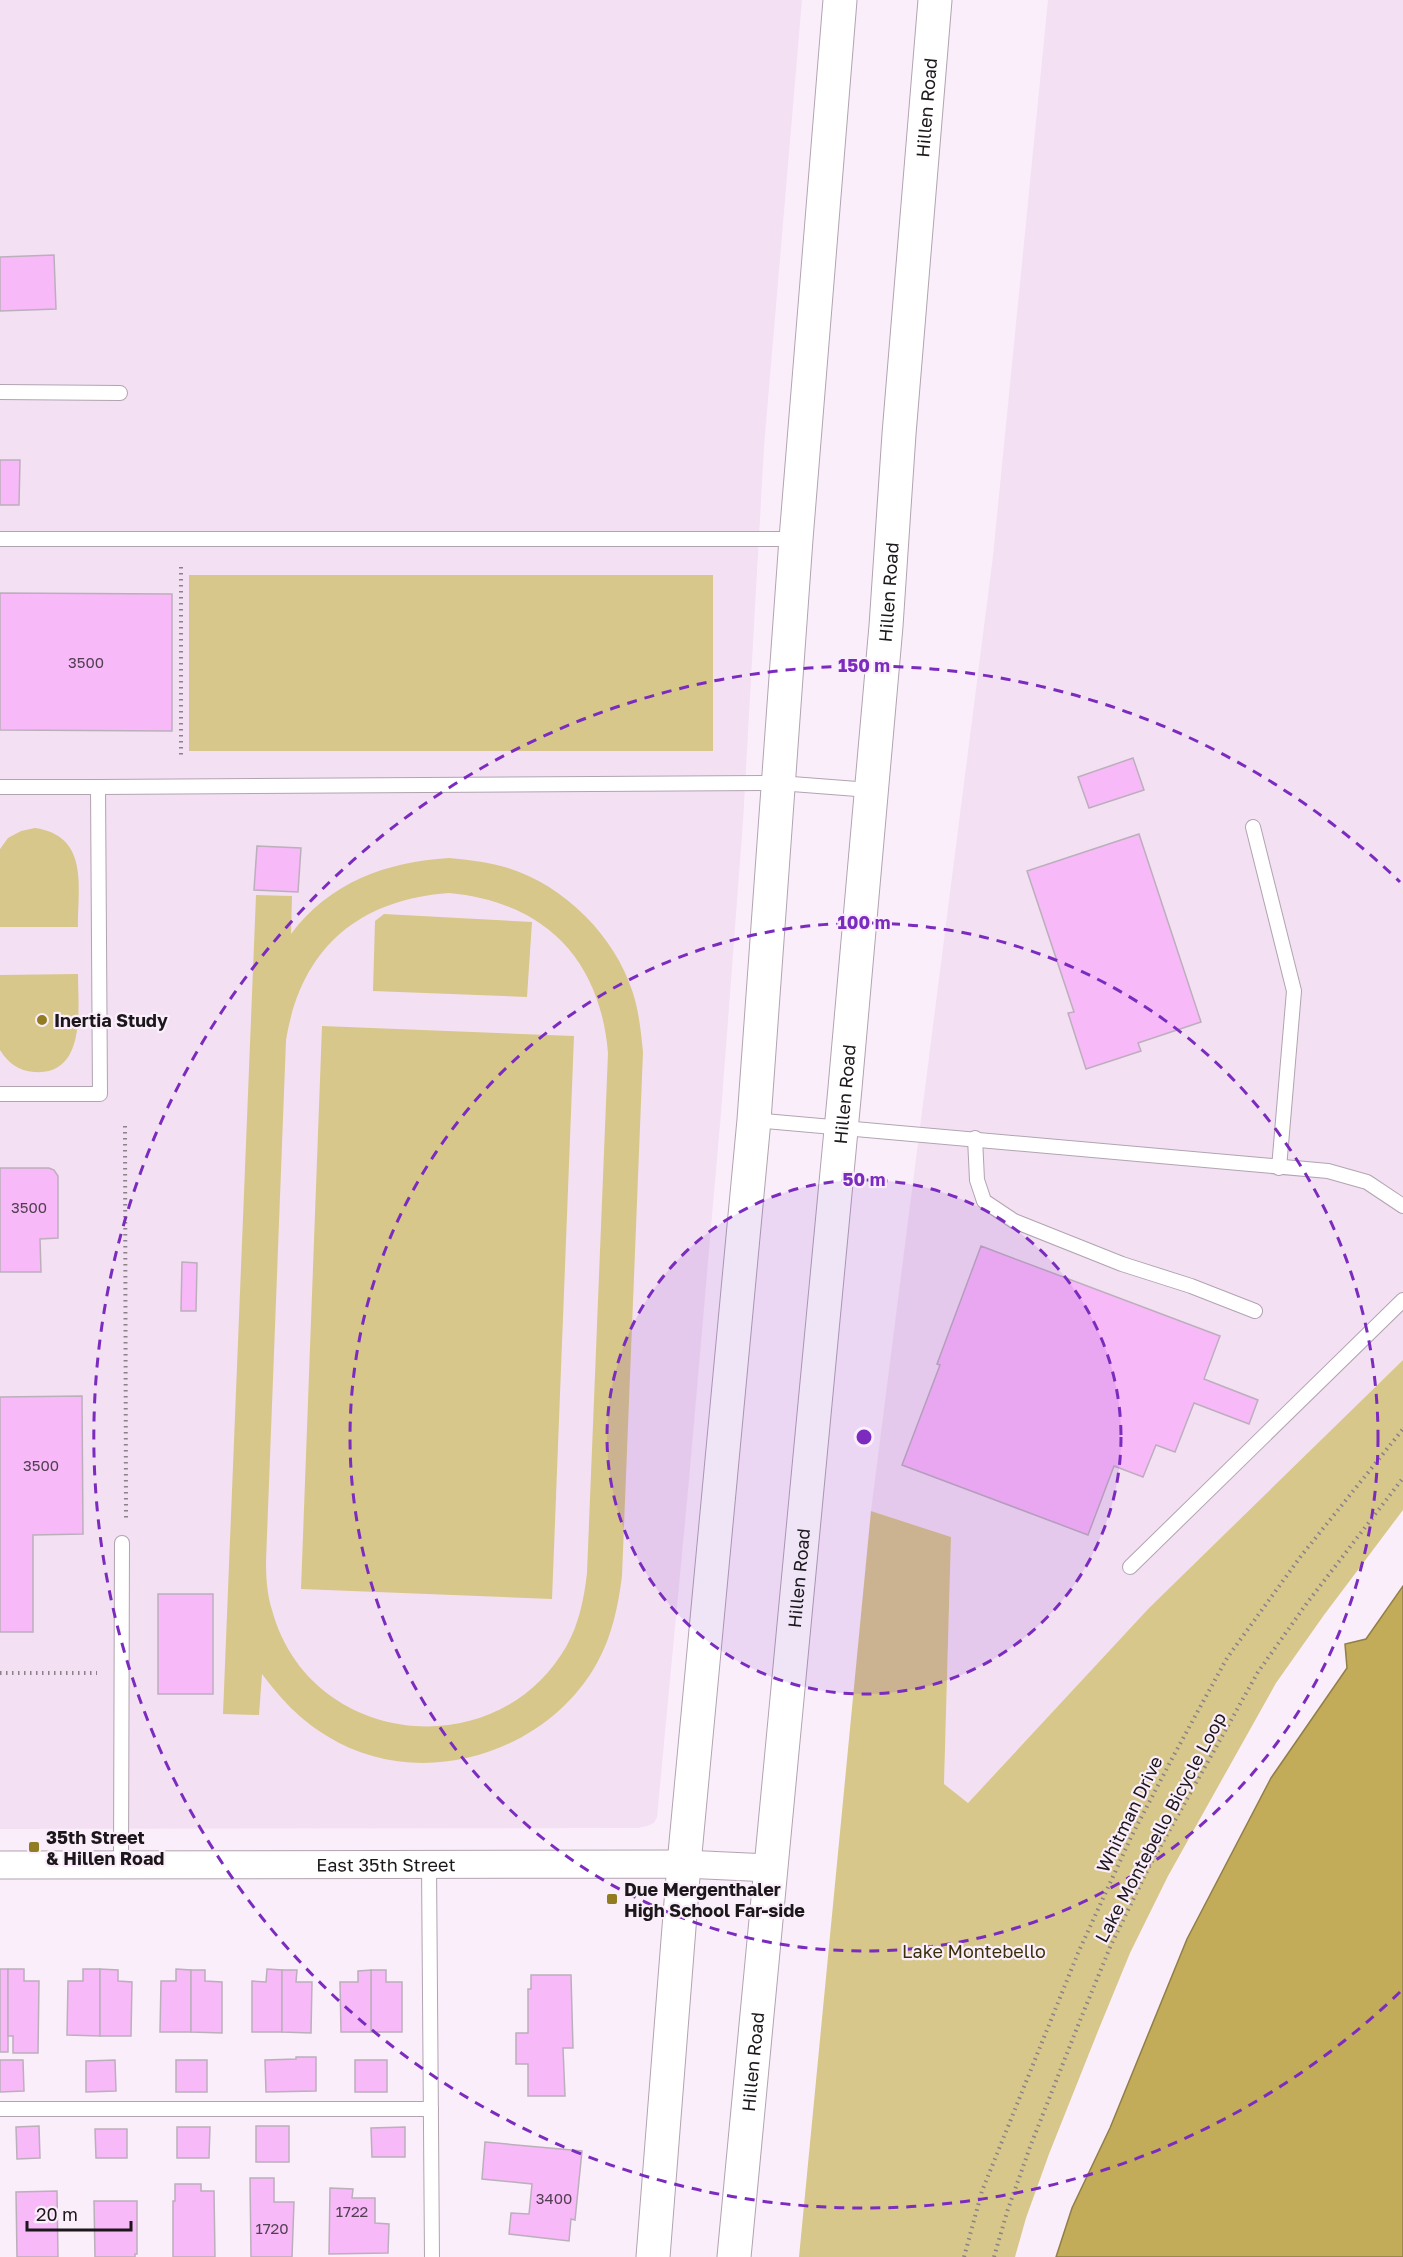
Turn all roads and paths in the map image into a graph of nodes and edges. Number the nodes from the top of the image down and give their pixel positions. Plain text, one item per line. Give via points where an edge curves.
1 (840, 0) edge
2 (936, 0) edge
3 (0, 392) edge
4 (120, 393) dead end
5 (0, 539) edge
6 (796, 539) junction
7 (181, 567) dead end
8 (181, 759) dead end
9 (779, 783) junction
10 (0, 787) edge
11 (98, 787) junction
12 (870, 790) junction
13 (1253, 827) dead end
14 (0, 1094) edge
15 (754, 1120) junction
16 (126, 1126) dead end
17 (841, 1128) junction
18 (975, 1138) junction
19 (1279, 1168) junction
20 (1403, 1206) edge
21 (1403, 1300) edge
22 (1255, 1311) dead end
23 (1403, 1429) edge
24 (1403, 1478) edge
25 (122, 1543) joint
26 (1130, 1566) dead end
27 (0, 1673) edge
28 (122, 1673) junction
29 (0, 1864) edge
30 (121, 1864) junction
31 (429, 1864) junction
32 (684, 1864) junction
33 (770, 1868) junction
34 (0, 2109) edge
35 (431, 2109) junction
36 (432, 2257) edge
37 (653, 2257) edge
38 (734, 2257) edge
39 (964, 2257) edge
40 (994, 2257) edge

1 - 6 main road
2 - 12 main road, Hillen Road
3 - 4 lane
5 - 6 lane
6 - 9 main road
7 - 8 path
9 - 11 lane
9 - 12 lane
9 - 15 main road
10 - 11 lane
11 - 14 lane via 100,1094
12 - 17 main road, Hillen Road
13 - 19 lane via 1294,991
15 - 17 lane
15 - 32 main road
16 - 25 path via 126,1537
17 - 18 lane
17 - 33 main road, Hillen Road
18 - 19 lane
18 - 22 lane via 976,1180 984,1201 1014,1221
19 - 20 lane via 1329,1171 1367,1182
21 - 26 lane
23 - 39 path, Whitman Drive via 1300,1556 1227,1658 1175,1753 1078,1953 990,2169
24 - 40 path, Lake Montebello Bicycle Loop via 1258,1672 1149,1867 1075,2033 1014,2190
25 - 28 lane
27 - 28 path
28 - 30 lane
29 - 30 street, East 35th Street
30 - 31 street, East 35th Street
31 - 32 street, East 35th Street
31 - 35 lane
32 - 33 street, East 35th Street
32 - 37 main road
33 - 38 main road, Hillen Road
34 - 35 lane
35 - 36 lane

